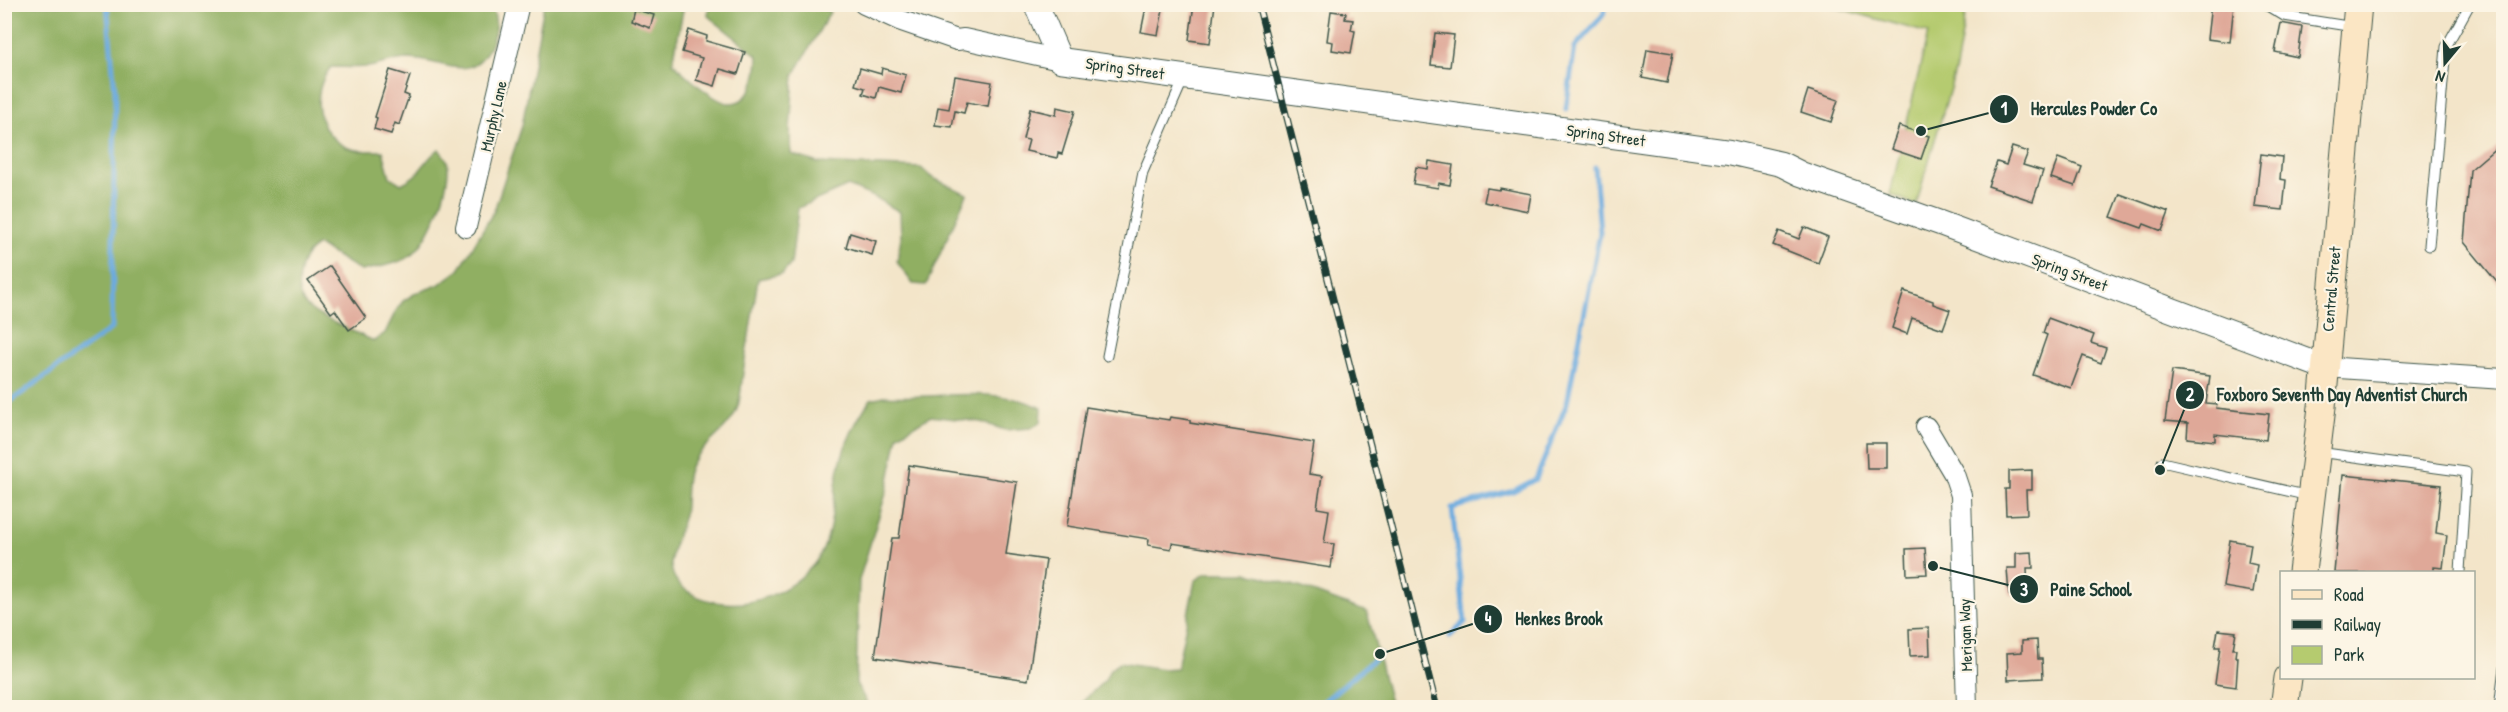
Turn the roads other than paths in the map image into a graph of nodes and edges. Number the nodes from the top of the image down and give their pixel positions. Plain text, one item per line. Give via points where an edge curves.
1 (519, 4) edge
2 (864, 4) edge
3 (1036, 4) edge
4 (2264, 4) edge
5 (2470, 4) edge
6 (2357, 16) edge
7 (1060, 60) junction
8 (1185, 76) junction
9 (466, 227) dead end
10 (2429, 246) dead end
11 (1107, 356) dead end
12 (2324, 367) junction
13 (2504, 379) edge
14 (1926, 426) dead end
15 (2316, 451) junction
16 (2162, 462) dead end
17 (2312, 496) junction
18 (2302, 571) edge
19 (2460, 571) edge
20 (2504, 668) edge
21 (2288, 679) edge
22 (1968, 708) edge
23 (2284, 708) edge
24 (2499, 708) edge

1 - 9 street, Murphy Lane
2 - 7 street, Spring Street via 957,40
3 - 7 street
4 - 6 lane via 2284,16
5 - 10 lane via 2446,47
6 - 12 main road, Central Street
7 - 8 street, Spring Street
8 - 11 lane via 1143,172
8 - 12 street, Spring Street via 1729,153 1781,164
12 - 13 street
12 - 15 main road, Central Street
14 - 22 street, Merigan Way via 1954,474 1960,495
15 - 17 main road, Central Street
15 - 19 lane via 2466,472
16 - 17 lane
17 - 18 main road, Central Street
20 - 24 lane
21 - 23 main road

